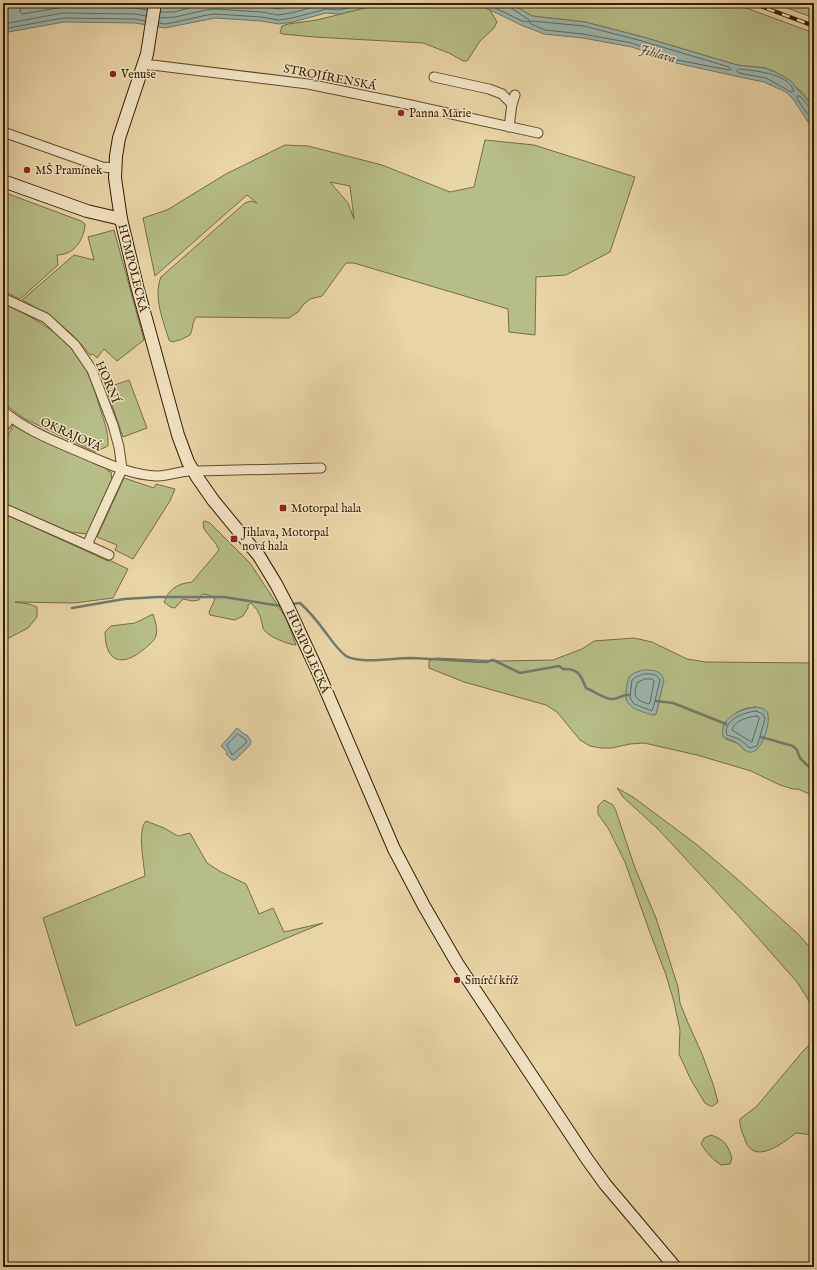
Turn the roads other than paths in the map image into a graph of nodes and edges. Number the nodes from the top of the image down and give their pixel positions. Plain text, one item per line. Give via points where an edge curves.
1 (155, 3) edge
2 (144, 64) junction
3 (434, 77) dead end
4 (509, 127) junction
5 (3, 132) edge
6 (538, 133) dead end
7 (115, 168) junction
8 (3, 181) edge
9 (121, 219) junction
10 (3, 298) edge
11 (3, 411) edge
12 (11, 417) junction
13 (3, 428) edge
14 (321, 468) dead end
15 (122, 469) junction
16 (192, 469) junction
17 (3, 508) edge
18 (87, 545) junction
19 (109, 555) dead end
20 (675, 1267) edge

1 - 2 main road, HUMPOLECKÁ
2 - 4 street, STROJÍRENSKÁ via 308,84
2 - 7 main road, HUMPOLECKÁ via 121,132
3 - 4 street via 489,88 514,99
4 - 6 street, STROJÍRENSKÁ
5 - 7 street via 102,167
7 - 9 main road, HUMPOLECKÁ via 115,187
8 - 9 main road via 87,211
9 - 16 main road, HUMPOLECKÁ via 172,418
10 - 15 street, HORNÍ via 46,318 76,345 92,370 110,418 119,447
11 - 12 street, OKRAJOVÁ
12 - 13 street
12 - 15 street, OKRAJOVÁ via 65,446
14 - 16 street via 198,471
15 - 16 street, OKRAJOVÁ via 158,476
15 - 18 street
16 - 20 main road, HUMPOLECKÁ via 259,556 276,584 318,672 394,849 457,963 587,1159
17 - 18 street
18 - 19 street

